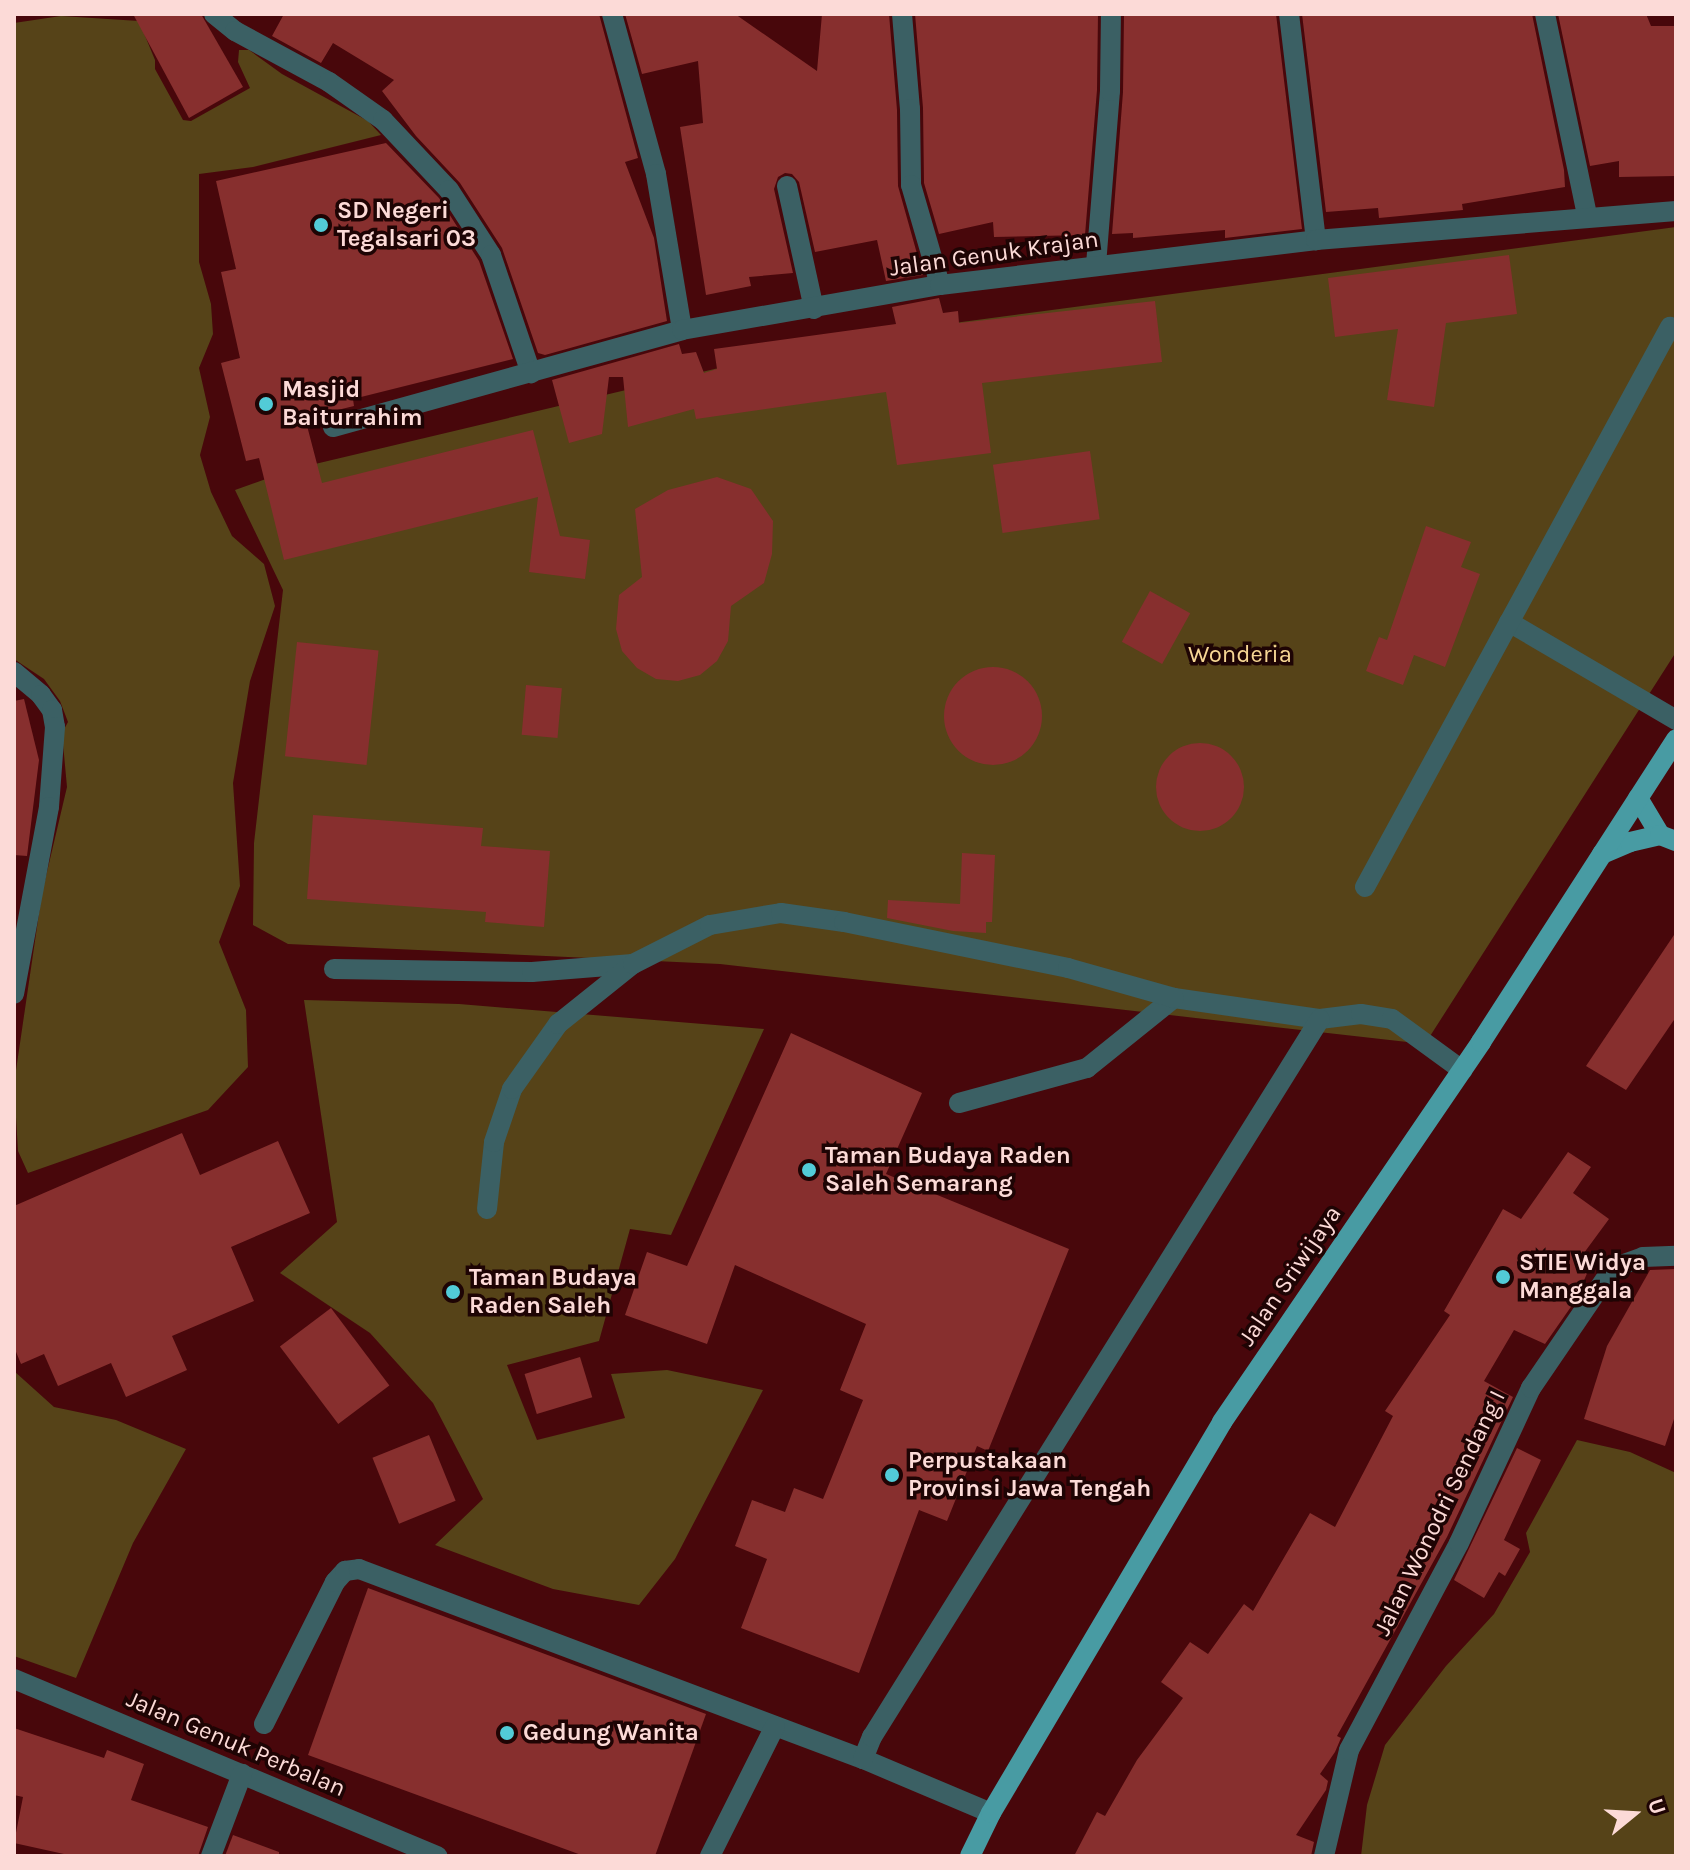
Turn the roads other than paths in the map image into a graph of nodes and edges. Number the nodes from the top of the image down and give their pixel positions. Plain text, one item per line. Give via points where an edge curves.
1 (612, 14) edge
2 (902, 14) edge
3 (1111, 14) edge
4 (1289, 14) edge
5 (1545, 14) edge
6 (227, 17) edge
7 (787, 186) dead end
8 (1676, 211) edge
9 (1587, 215) junction
10 (1316, 240) junction
11 (1096, 265) junction
12 (940, 285) junction
13 (814, 309) junction
14 (1670, 327) dead end
15 (682, 330) junction
16 (531, 373) junction
17 (333, 427) dead end
18 (1509, 622) junction
19 (14, 672) edge
20 (1676, 720) edge
21 (1676, 739) edge
22 (1638, 798) junction
23 (1668, 838) edge
24 (1602, 854) junction
25 (1365, 887) dead end
26 (19, 947) edge
27 (633, 964) junction
28 (334, 969) dead end
29 (14, 994) edge
30 (1174, 998) junction
31 (1320, 1019) junction
32 (1462, 1070) junction
33 (959, 1103) dead end
34 (487, 1209) dead end
35 (1676, 1256) edge
36 (14, 1679) edge
37 (264, 1724) dead end
38 (775, 1726) junction
39 (863, 1759) junction
40 (242, 1774) junction
41 (991, 1813) junction
42 (405, 1849) edge
43 (211, 1856) edge
44 (438, 1856) edge
45 (710, 1856) edge
46 (970, 1856) edge
47 (1324, 1856) edge

1 - 15 street via 656,174
2 - 12 street via 911,185
3 - 11 street
4 - 10 street
5 - 9 street
6 - 16 street via 383,120 449,190 491,255
7 - 13 street
8 - 9 street, Jalan Genuk Krajan
9 - 10 street, Jalan Genuk Krajan
10 - 11 street, Jalan Genuk Krajan
11 - 12 street, Jalan Genuk Krajan
12 - 13 street, Jalan Genuk Krajan
13 - 15 street, Jalan Genuk Krajan
14 - 18 street
15 - 16 street, Jalan Genuk Krajan
16 - 17 street, Jalan Genuk Krajan
18 - 20 street
18 - 25 street
19 - 26 street via 52,710 55,727 49,807
21 - 22 main road, Jalan Sriwijaya
22 - 23 main road
22 - 24 main road, Jalan Sriwijaya
23 - 24 main road via 1630,842
24 - 32 main road, Jalan Sriwijaya
26 - 29 street
27 - 28 street via 532,972
27 - 30 street via 710,925 781,913 1068,968
27 - 34 street via 558,1024 512,1089 494,1142
30 - 31 street
30 - 33 street via 1087,1068
31 - 32 street via 1361,1014 1392,1019
31 - 39 street via 882,1717
32 - 41 main road, Jalan Sriwijaya via 1222,1422
35 - 47 street, Jalan Wonodri Sendang I via 1643,1257 1613,1268 1531,1388 1459,1543 1349,1750
36 - 40 street, Jalan Genuk Perbalan
37 - 38 street via 335,1582 345,1571 359,1569
38 - 39 street
38 - 45 street
39 - 41 street
40 - 42 street, Jalan Genuk Perbalan
40 - 43 street
41 - 46 main road, Jalan Sriwijaya
42 - 44 street, Jalan Genuk Perbalan

